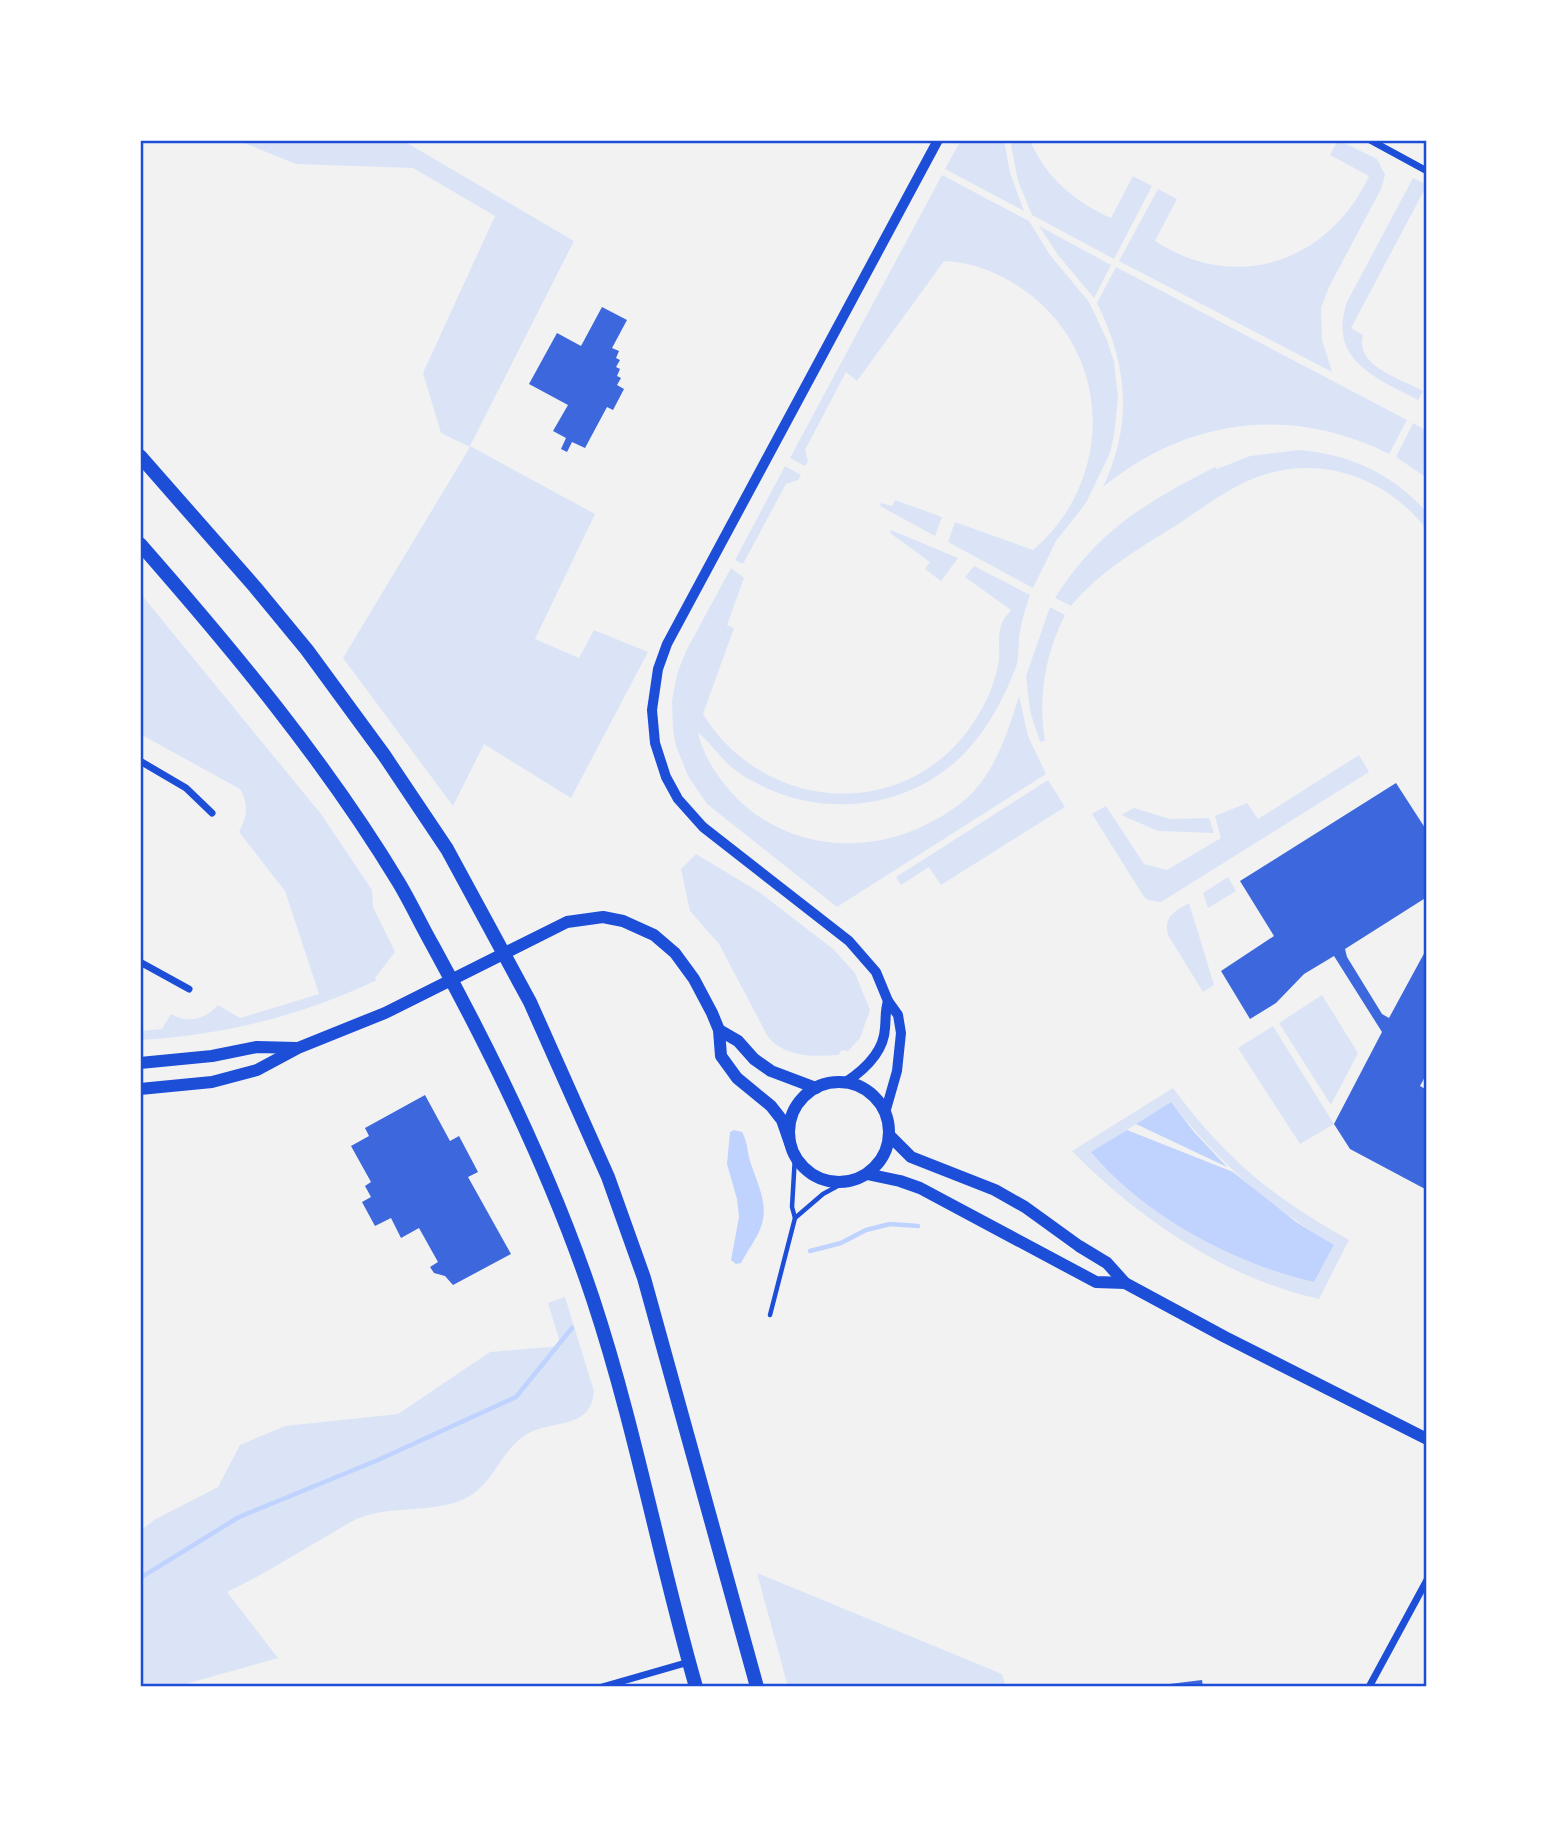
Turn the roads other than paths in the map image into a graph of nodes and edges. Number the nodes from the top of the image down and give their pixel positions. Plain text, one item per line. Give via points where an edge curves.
1 (938, 140) edge
2 (1370, 140) edge
3 (1427, 171) edge
4 (140, 456) edge
5 (140, 544) edge
6 (140, 761) edge
7 (212, 813) dead end
8 (505, 953) junction
9 (140, 962) edge
10 (452, 979) junction
11 (189, 989) dead end
12 (888, 1000) junction
13 (719, 1030) junction
14 (298, 1048) junction
15 (140, 1063) edge
16 (846, 1083) junction
17 (816, 1088) junction
18 (140, 1089) edge
19 (885, 1113) junction
20 (889, 1135) junction
21 (790, 1143) junction
22 (795, 1156) junction
23 (867, 1174) junction
24 (845, 1182) junction
25 (795, 1218) junction
26 (1125, 1283) junction
27 (770, 1315) dead end
28 (1427, 1439) edge
29 (1426, 1585) edge
30 (689, 1662) junction
31 (602, 1687) edge
32 (696, 1687) edge
33 (757, 1687) edge
34 (1369, 1687) edge

1 - 12 street via 667,645 652,710 661,765 686,809 857,948 876,972
2 - 3 street
4 - 8 highway via 255,587 340,694 447,849
5 - 10 highway via 224,642 342,797 400,885
6 - 7 street via 186,788
8 - 10 main road
8 - 13 main road via 567,922 623,921 654,935 675,953 694,979
8 - 33 highway via 553,1050 644,1278
9 - 11 street
10 - 14 main road
10 - 30 highway via 542,1168 592,1298 631,1429
12 - 16 street via 881,1044 873,1059
12 - 19 street via 901,1033 897,1071
13 - 17 main road via 771,1071
13 - 21 main road via 721,1056 737,1078 771,1105
14 - 15 main road via 257,1047
14 - 18 main road via 236,1076
16 - 17 main road
16 - 19 main road via 876,1098
17 - 21 main road via 794,1111
19 - 20 main road
20 - 23 main road via 886,1150
20 - 26 main road via 912,1157 1025,1207 1107,1263
21 - 22 main road
22 - 24 main road via 817,1177
22 - 25 lane
23 - 24 main road
23 - 26 main road via 919,1188 1096,1282
24 - 25 lane
25 - 27 lane
26 - 28 main road
29 - 34 street
30 - 31 street
30 - 32 highway

